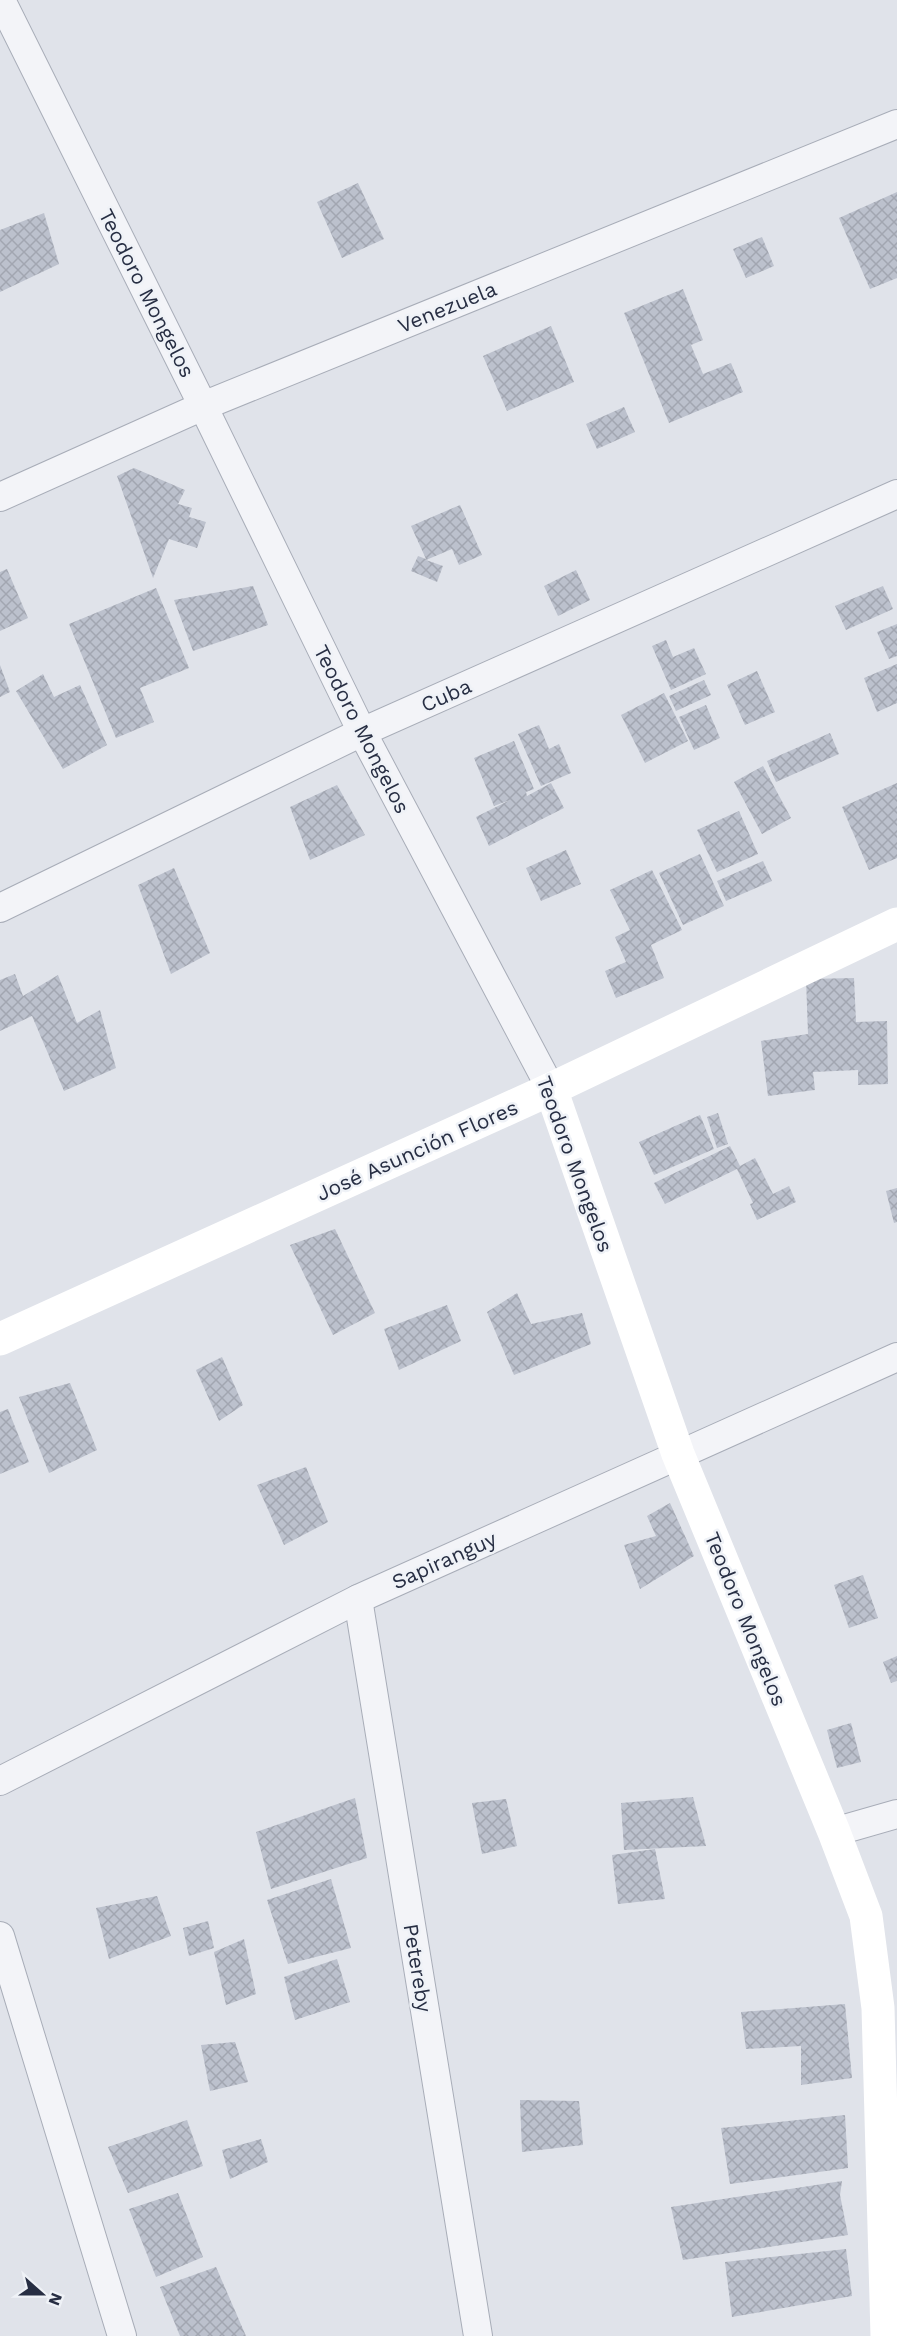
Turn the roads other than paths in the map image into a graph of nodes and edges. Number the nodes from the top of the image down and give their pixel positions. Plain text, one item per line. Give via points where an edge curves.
1 (1, 0) edge
2 (897, 124) edge
3 (203, 406) junction
4 (897, 495) edge
5 (0, 497) edge
6 (362, 732) junction
7 (0, 909) edge
8 (897, 924) edge
9 (551, 1089) junction
10 (0, 1339) edge
11 (897, 1357) edge
12 (678, 1454) junction
13 (358, 1599) junction
14 (0, 1781) edge
15 (897, 1814) edge
16 (834, 1833) junction
17 (0, 1936) edge
18 (122, 2336) edge
19 (478, 2336) edge
20 (887, 2336) edge

1 - 3 street, Teodoro Mongelos
2 - 3 street, Venezuela
3 - 5 street, Venezuela
3 - 6 street, Teodoro Mongelos
4 - 6 street, Cuba
6 - 7 street, Cuba
6 - 9 street, Teodoro Mongelos
8 - 9 street, José Asunción Flores
9 - 10 street, José Asunción Flores
9 - 12 street, Teodoro Mongelos
11 - 12 street, Sapiranguy
12 - 13 street, Sapiranguy
12 - 16 street, Teodoro Mongelos
13 - 14 street, Sapiranguy
13 - 19 street, Petereby
15 - 16 street
16 - 20 street, Teodoro Mongelos via 866,1916 878,2007
17 - 18 street

